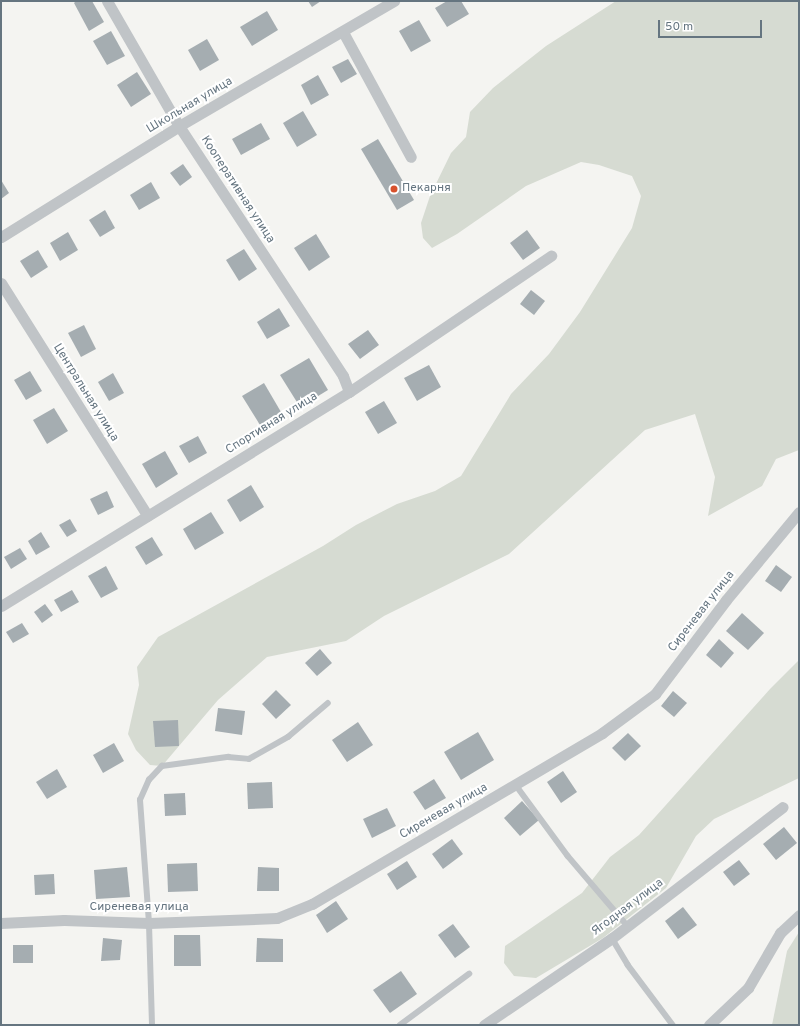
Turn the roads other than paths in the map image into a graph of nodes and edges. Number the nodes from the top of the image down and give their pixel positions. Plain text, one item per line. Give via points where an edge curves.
1 (107, 1) edge
2 (394, 1) edge
3 (343, 32) junction
4 (179, 126) junction
5 (411, 157) dead end
6 (1, 237) edge
7 (551, 256) dead end
8 (1, 283) edge
9 (349, 392) junction
10 (799, 512) edge
11 (148, 516) junction
12 (1, 606) edge
13 (328, 704) dead end
14 (516, 785) junction
15 (783, 807) dead end
16 (799, 915) edge
17 (1, 923) edge
18 (149, 923) junction
19 (627, 925) junction
20 (612, 938) junction
21 (469, 974) dead end
22 (152, 1025) edge
23 (400, 1025) edge
24 (484, 1025) edge
25 (673, 1025) edge
26 (709, 1025) edge

1 - 4 street, Кооперативная улица
2 - 3 street, Школьная улица
3 - 4 street, Школьная улица
3 - 5 street
4 - 6 street, Школьная улица
4 - 9 street, Кооперативная улица via 343,376
7 - 9 street, Спортивная улица
8 - 11 street, Центральная улица
9 - 11 street, Спортивная улица
10 - 14 street, Сиреневая улица via 726,600 655,694 602,733
11 - 12 street, Спортивная улица
13 - 18 lane via 288,737 249,759 228,757 162,766 149,780 140,800
14 - 18 street, Сиреневая улица via 312,904 277,918
14 - 19 lane via 568,856
15 - 19 street, Ягодная улица
16 - 26 street via 780,933 748,988
17 - 18 street, Сиреневая улица via 64,920
18 - 22 lane
19 - 20 street, Ягодная улица
20 - 24 street, Ягодная улица
20 - 25 lane via 628,965
21 - 23 lane

